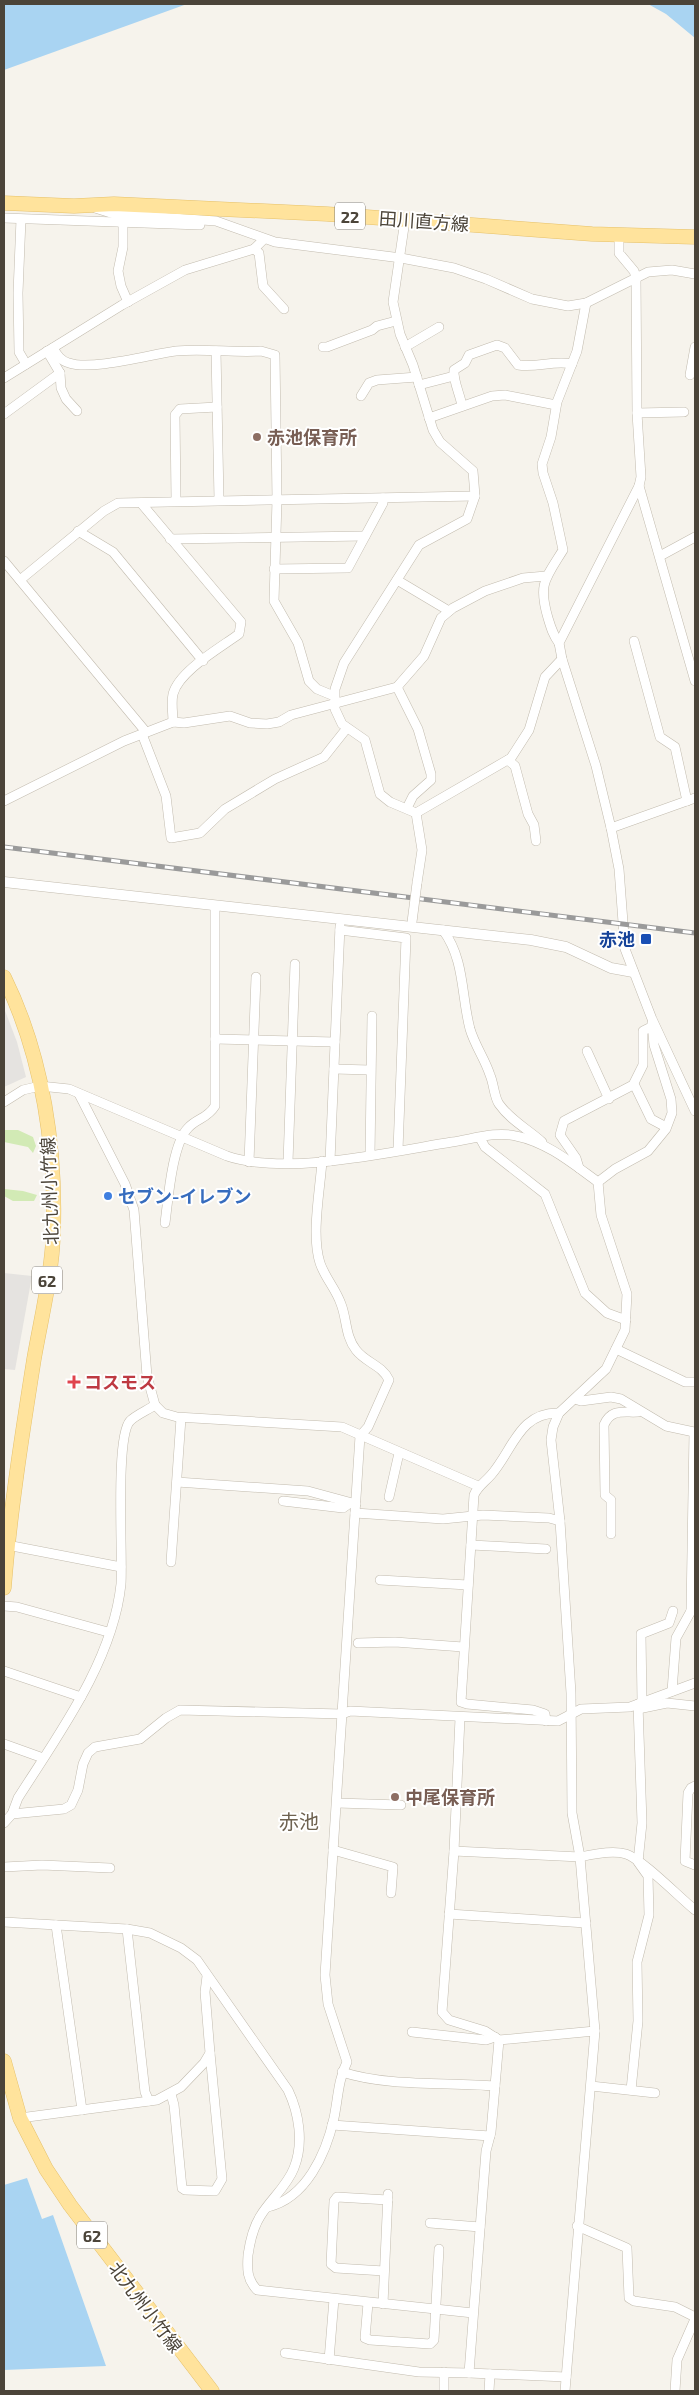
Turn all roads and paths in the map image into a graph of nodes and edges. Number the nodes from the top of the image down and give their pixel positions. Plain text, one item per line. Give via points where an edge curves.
1 (4, 202) edge
2 (86, 205) junction
3 (4, 218) edge
4 (21, 219) junction
5 (405, 220) junction
6 (123, 224) junction
7 (231, 226) junction
8 (619, 235) junction
9 (695, 237) edge
10 (264, 239) junction
11 (254, 249) junction
12 (400, 258) junction
13 (695, 274) edge
14 (636, 277) junction
15 (128, 302) junction
16 (586, 303) junction
17 (284, 309) dead end
18 (396, 321) junction
19 (439, 327) dead end
20 (323, 347) dead end
21 (405, 347) junction
22 (695, 347) edge
23 (50, 350) junction
24 (216, 351) junction
25 (26, 364) junction
26 (572, 364) junction
27 (60, 373) junction
28 (690, 374) dead end
29 (454, 376) junction
30 (4, 378) edge
31 (418, 381) junction
32 (361, 396) dead end
33 (556, 405) junction
34 (462, 406) junction
35 (217, 407) junction
36 (77, 411) dead end
37 (684, 412) dead end
38 (637, 413) junction
39 (4, 414) edge
40 (430, 418) junction
41 (639, 486) junction
42 (475, 496) junction
43 (383, 498) junction
44 (176, 500) junction
45 (219, 500) junction
46 (277, 500) junction
47 (140, 503) junction
48 (78, 531) junction
49 (365, 536) junction
50 (275, 537) junction
51 (695, 537) edge
52 (170, 538) junction
53 (660, 556) junction
54 (4, 561) edge
55 (274, 569) junction
56 (546, 576) junction
57 (20, 580) junction
58 (397, 580) junction
59 (449, 611) junction
60 (634, 641) dead end
61 (560, 643) junction
62 (562, 659) junction
63 (203, 661) junction
64 (695, 680) edge
65 (397, 687) junction
66 (334, 699) junction
67 (172, 722) junction
68 (348, 728) junction
69 (144, 733) junction
70 (508, 760) junction
71 (691, 799) edge
72 (4, 801) edge
73 (407, 808) junction
74 (416, 813) junction
75 (611, 828) junction
76 (536, 841) dead end
77 (4, 882) edge
78 (215, 906) junction
79 (340, 919) junction
80 (412, 925) junction
81 (340, 930) junction
82 (443, 930) junction
83 (295, 964) dead end
84 (632, 972) junction
85 (4, 977) edge
86 (256, 977) dead end
87 (372, 1016) dead end
88 (652, 1023) junction
89 (215, 1039) junction
90 (254, 1040) junction
91 (292, 1040) junction
92 (335, 1042) junction
93 (587, 1051) dead end
94 (334, 1069) junction
95 (370, 1070) junction
96 (634, 1084) junction
97 (40, 1086) junction
98 (79, 1094) junction
99 (609, 1100) junction
100 (4, 1102) edge
101 (695, 1111) edge
102 (666, 1127) junction
103 (182, 1138) junction
104 (480, 1138) junction
105 (546, 1146) junction
106 (398, 1150) junction
107 (370, 1155) junction
108 (326, 1161) junction
109 (249, 1162) junction
110 (288, 1162) junction
111 (579, 1169) junction
112 (598, 1182) junction
113 (165, 1223) dead end
114 (626, 1320) junction
115 (616, 1350) junction
116 (695, 1382) edge
117 (575, 1399) junction
118 (155, 1404) junction
119 (640, 1412) junction
120 (559, 1413) junction
121 (181, 1418) junction
122 (360, 1436) junction
123 (399, 1452) junction
124 (177, 1482) junction
125 (478, 1486) junction
126 (389, 1497) dead end
127 (283, 1501) dead end
128 (354, 1507) junction
129 (473, 1515) junction
130 (560, 1521) junction
131 (611, 1534) dead end
132 (7, 1545) junction
133 (471, 1546) junction
134 (546, 1549) dead end
135 (171, 1562) dead end
136 (121, 1566) junction
137 (380, 1580) dead end
138 (468, 1585) junction
139 (4, 1588) edge
140 (4, 1606) edge
141 (674, 1611) dead end
142 (693, 1611) edge
143 (108, 1632) junction
144 (358, 1643) dead end
145 (463, 1647) junction
146 (4, 1671) edge
147 (695, 1684) edge
148 (672, 1691) junction
149 (81, 1697) junction
150 (640, 1705) junction
151 (695, 1706) edge
152 (342, 1714) junction
153 (571, 1716) junction
154 (460, 1718) junction
155 (546, 1721) junction
156 (4, 1744) edge
157 (43, 1758) junction
158 (695, 1786) edge
159 (336, 1803) junction
160 (401, 1806) dead end
161 (12, 1814) junction
162 (4, 1823) edge
163 (333, 1850) junction
164 (454, 1851) junction
165 (580, 1857) junction
166 (638, 1862) junction
167 (695, 1865) edge
168 (4, 1867) edge
169 (110, 1868) dead end
170 (391, 1892) dead end
171 (695, 1910) edge
172 (449, 1914) junction
173 (4, 1922) edge
174 (586, 1923) junction
175 (56, 1925) junction
176 (127, 1929) junction
177 (207, 1976) junction
178 (595, 2031) junction
179 (412, 2032) dead end
180 (497, 2038) junction
181 (210, 2053) junction
182 (4, 2061) edge
183 (342, 2072) junction
184 (495, 2086) junction
185 (591, 2086) junction
186 (631, 2090) junction
187 (655, 2093) dead end
188 (171, 2094) junction
189 (149, 2101) junction
190 (82, 2110) junction
191 (20, 2118) junction
192 (332, 2125) junction
193 (490, 2136) junction
194 (268, 2207) junction
195 (430, 2223) dead end
196 (577, 2226) junction
197 (480, 2227) junction
198 (439, 2250) dead end
199 (384, 2271) junction
200 (334, 2299) junction
201 (368, 2302) junction
202 (383, 2304) junction
203 (435, 2309) junction
204 (473, 2313) junction
205 (695, 2318) edge
206 (285, 2353) dead end
207 (330, 2360) junction
208 (444, 2372) junction
209 (469, 2373) junction
210 (490, 2374) junction
211 (566, 2377) junction
212 (212, 2391) edge
213 (444, 2391) edge
214 (489, 2391) edge
215 (565, 2391) edge
216 (675, 2391) edge

1 - 2 main road, 田川直方線 / 22
2 - 5 main road, 田川直方線 / 22
2 - 7 street via 114,214 216,221
3 - 4 street
4 - 6 street
4 - 25 street via 19,352
5 - 8 main road, 田川直方線 / 22
5 - 12 street
6 - 7 street
6 - 15 street via 118,271
7 - 10 street
8 - 9 main road, 田川直方線 / 22
8 - 14 street via 619,254
10 - 11 street
10 - 12 street
11 - 15 street via 185,270
11 - 17 street via 258,253 264,286
12 - 16 street via 454,268 532,299 568,306
12 - 18 street via 393,302
13 - 14 street via 672,270 648,272
14 - 16 street
14 - 38 street
15 - 23 street
16 - 26 street
18 - 20 street
18 - 21 street
19 - 21 street
21 - 31 street
22 - 28 street
23 - 24 street via 70,364 80,365 138,360 177,351
23 - 25 street
23 - 27 street
24 - 35 street
24 - 46 street via 261,351 275,356
25 - 30 street
26 - 29 street via 518,365 505,348 496,345 469,354 465,363 454,370
26 - 33 street
27 - 36 street via 61,388
27 - 39 street
29 - 31 street
29 - 34 street
31 - 32 street via 377,380 369,383
31 - 40 street
33 - 34 street via 506,395
33 - 56 street via 542,473 554,503 563,550
34 - 40 street
35 - 44 street via 180,409 175,415
35 - 45 street
37 - 38 street
38 - 41 street
40 - 42 street via 440,442 473,471
41 - 53 street
41 - 61 street
42 - 43 street
42 - 58 street via 466,518 418,545
43 - 46 street
43 - 49 street
44 - 45 street
44 - 47 street
45 - 46 street
46 - 50 street
47 - 48 street via 118,503
47 - 52 street
48 - 57 street
48 - 63 street via 113,552
49 - 50 street
49 - 55 street via 348,568
50 - 52 street
50 - 55 street
51 - 53 street
52 - 63 street via 241,622 239,634
53 - 64 street
54 - 57 street
55 - 66 street via 274,601 298,642 309,681
56 - 59 street via 523,578 485,591
56 - 61 street via 542,597 553,635
57 - 69 street
58 - 59 street
58 - 66 street via 344,663 334,689
59 - 65 street via 441,618 424,656
60 - 71 street via 660,738 675,747
61 - 62 street
62 - 70 street via 544,677 529,730
62 - 75 street via 596,766
63 - 67 street via 178,683 173,695
65 - 66 street
65 - 73 street via 418,729 431,774 431,780 413,796
66 - 67 street via 268,724 250,723 230,716
66 - 68 street via 342,724
67 - 69 street
68 - 69 street via 324,756 275,779 225,809 200,833 171,838 166,796
68 - 73 street via 365,740 380,794
69 - 72 street
70 - 74 street
70 - 76 street via 515,766
71 - 75 street
73 - 74 street
74 - 80 street, bridge via 422,850
75 - 84 street via 619,869 625,950
77 - 78 street
78 - 79 street
78 - 89 street
79 - 80 street
79 - 81 street
80 - 82 street
81 - 92 street
81 - 106 street via 406,938
82 - 84 street via 566,947 611,968
82 - 105 street via 460,964 470,1028 498,1102 510,1118
83 - 91 street
84 - 88 street
85 - 97 main road, 北九州小竹線 / 62 via 32,1051
86 - 90 street
87 - 95 street
88 - 96 street via 643,1031 643,1065
88 - 101 street
88 - 102 street via 654,1045 671,1098 672,1113
89 - 90 street
89 - 103 street via 215,1106 209,1115 188,1128
90 - 91 street
90 - 109 street
91 - 92 street
91 - 110 street
92 - 94 street
93 - 99 street
94 - 95 street
94 - 108 street
95 - 107 street
96 - 99 street
96 - 102 street via 651,1119
97 - 98 street via 68,1089
97 - 100 street via 23,1090
97 - 132 main road, 北九州小竹線 / 62 via 51,1161 53,1241 15,1473
98 - 103 street
98 - 118 street via 125,1184 134,1210 148,1376
99 - 111 street via 564,1121 560,1135 576,1158
102 - 112 street via 648,1150
103 - 109 street
103 - 113 street via 170,1182
104 - 105 street via 507,1134
104 - 106 street
104 - 114 street via 485,1148 545,1194 585,1293 607,1313
105 - 111 street
106 - 107 street
107 - 108 street
108 - 110 street
108 - 122 street via 318,1214 320,1262 341,1303 348,1335 356,1351 385,1371 389,1380 368,1427
109 - 110 street
111 - 112 street
112 - 114 street via 601,1215 627,1294
114 - 115 street
115 - 116 street via 685,1382
115 - 117 street via 606,1369
117 - 119 street via 611,1397 621,1399
117 - 120 street
118 - 121 street via 162,1413
118 - 136 street via 129,1422 126,1432 122,1456
119 - 131 street via 616,1412 604,1424 605,1494 611,1500
119 - 142 street via 666,1426 694,1432
120 - 125 street via 546,1413 524,1426 491,1475
120 - 130 street via 551,1440
121 - 122 street via 342,1427
121 - 124 street
122 - 123 street
122 - 128 street
123 - 125 street
123 - 126 street
124 - 128 street via 308,1491
124 - 135 street
125 - 129 street
127 - 128 street
128 - 129 street via 443,1519
128 - 152 street
129 - 130 street
129 - 133 street
130 - 153 street
132 - 136 street
132 - 139 main road, 北九州小竹線 / 62
133 - 134 street
133 - 138 street
136 - 143 street via 121,1584
137 - 138 street
138 - 145 street
140 - 143 street
141 - 150 street via 670,1623 641,1634
142 - 148 street via 676,1638
143 - 149 street via 97,1668
144 - 145 street
145 - 155 street via 461,1702 534,1710 545,1714
146 - 149 street
147 - 148 street
148 - 150 street
149 - 157 street
150 - 151 street
150 - 153 street via 581,1709
150 - 166 street via 642,1823
152 - 154 street via 350,1711
152 - 159 street
152 - 161 street via 180,1710 140,1739 95,1747 88,1753 71,1805 64,1809
153 - 155 street
153 - 165 street via 572,1813
154 - 155 street
154 - 164 street
156 - 157 street
157 - 161 street
158 - 167 street via 688,1793 685,1860
159 - 160 street
159 - 163 street
161 - 162 street
163 - 170 street via 393,1866
163 - 183 street via 325,1975 328,2004 347,2062
164 - 165 street
164 - 172 street
165 - 166 street via 626,1854
165 - 174 street
166 - 171 street
166 - 186 street via 648,1876 649,1915 637,1962 638,2021
168 - 169 street
172 - 174 street
172 - 180 street via 442,2012 449,2020 486,2031
173 - 175 street
174 - 178 street
175 - 176 street
175 - 190 street
176 - 177 street via 150,1933 181,1948 196,1960
176 - 189 street via 145,2092
177 - 181 street via 205,1992
177 - 194 street via 288,2090 295,2105 300,2132 294,2168
178 - 180 street
178 - 185 street
179 - 180 street via 486,2040
180 - 184 street
181 - 188 street via 195,2073
181 - 188 street via 222,2179 215,2191 182,2188
182 - 191 main road, 北九州小竹線 / 62
183 - 184 street via 386,2080
183 - 192 street
184 - 193 street
185 - 186 street
185 - 196 street
186 - 187 street
188 - 189 street
189 - 190 street
190 - 191 street
191 - 212 main road, 北九州小竹線 / 62 via 41,2161 70,2205
192 - 193 street
192 - 194 street via 310,2176 293,2195
193 - 197 street
194 - 200 street via 254,2229 250,2246 247,2269 252,2284 267,2292
195 - 197 street
196 - 205 street via 627,2248 629,2298 634,2302 675,2307
196 - 211 street
197 - 204 street
198 - 203 street
199 - 199 street via 388,2197 337,2197 334,2201 331,2264 336,2268
199 - 202 street
200 - 201 street
200 - 207 street
201 - 202 street
201 - 203 street via 365,2338 370,2340 430,2344 434,2340
202 - 203 street
203 - 204 street
204 - 209 street
205 - 216 street via 677,2360
206 - 207 street
207 - 208 street via 419,2372
208 - 209 street
208 - 213 street
209 - 210 street
210 - 211 street
210 - 214 street
211 - 215 street

